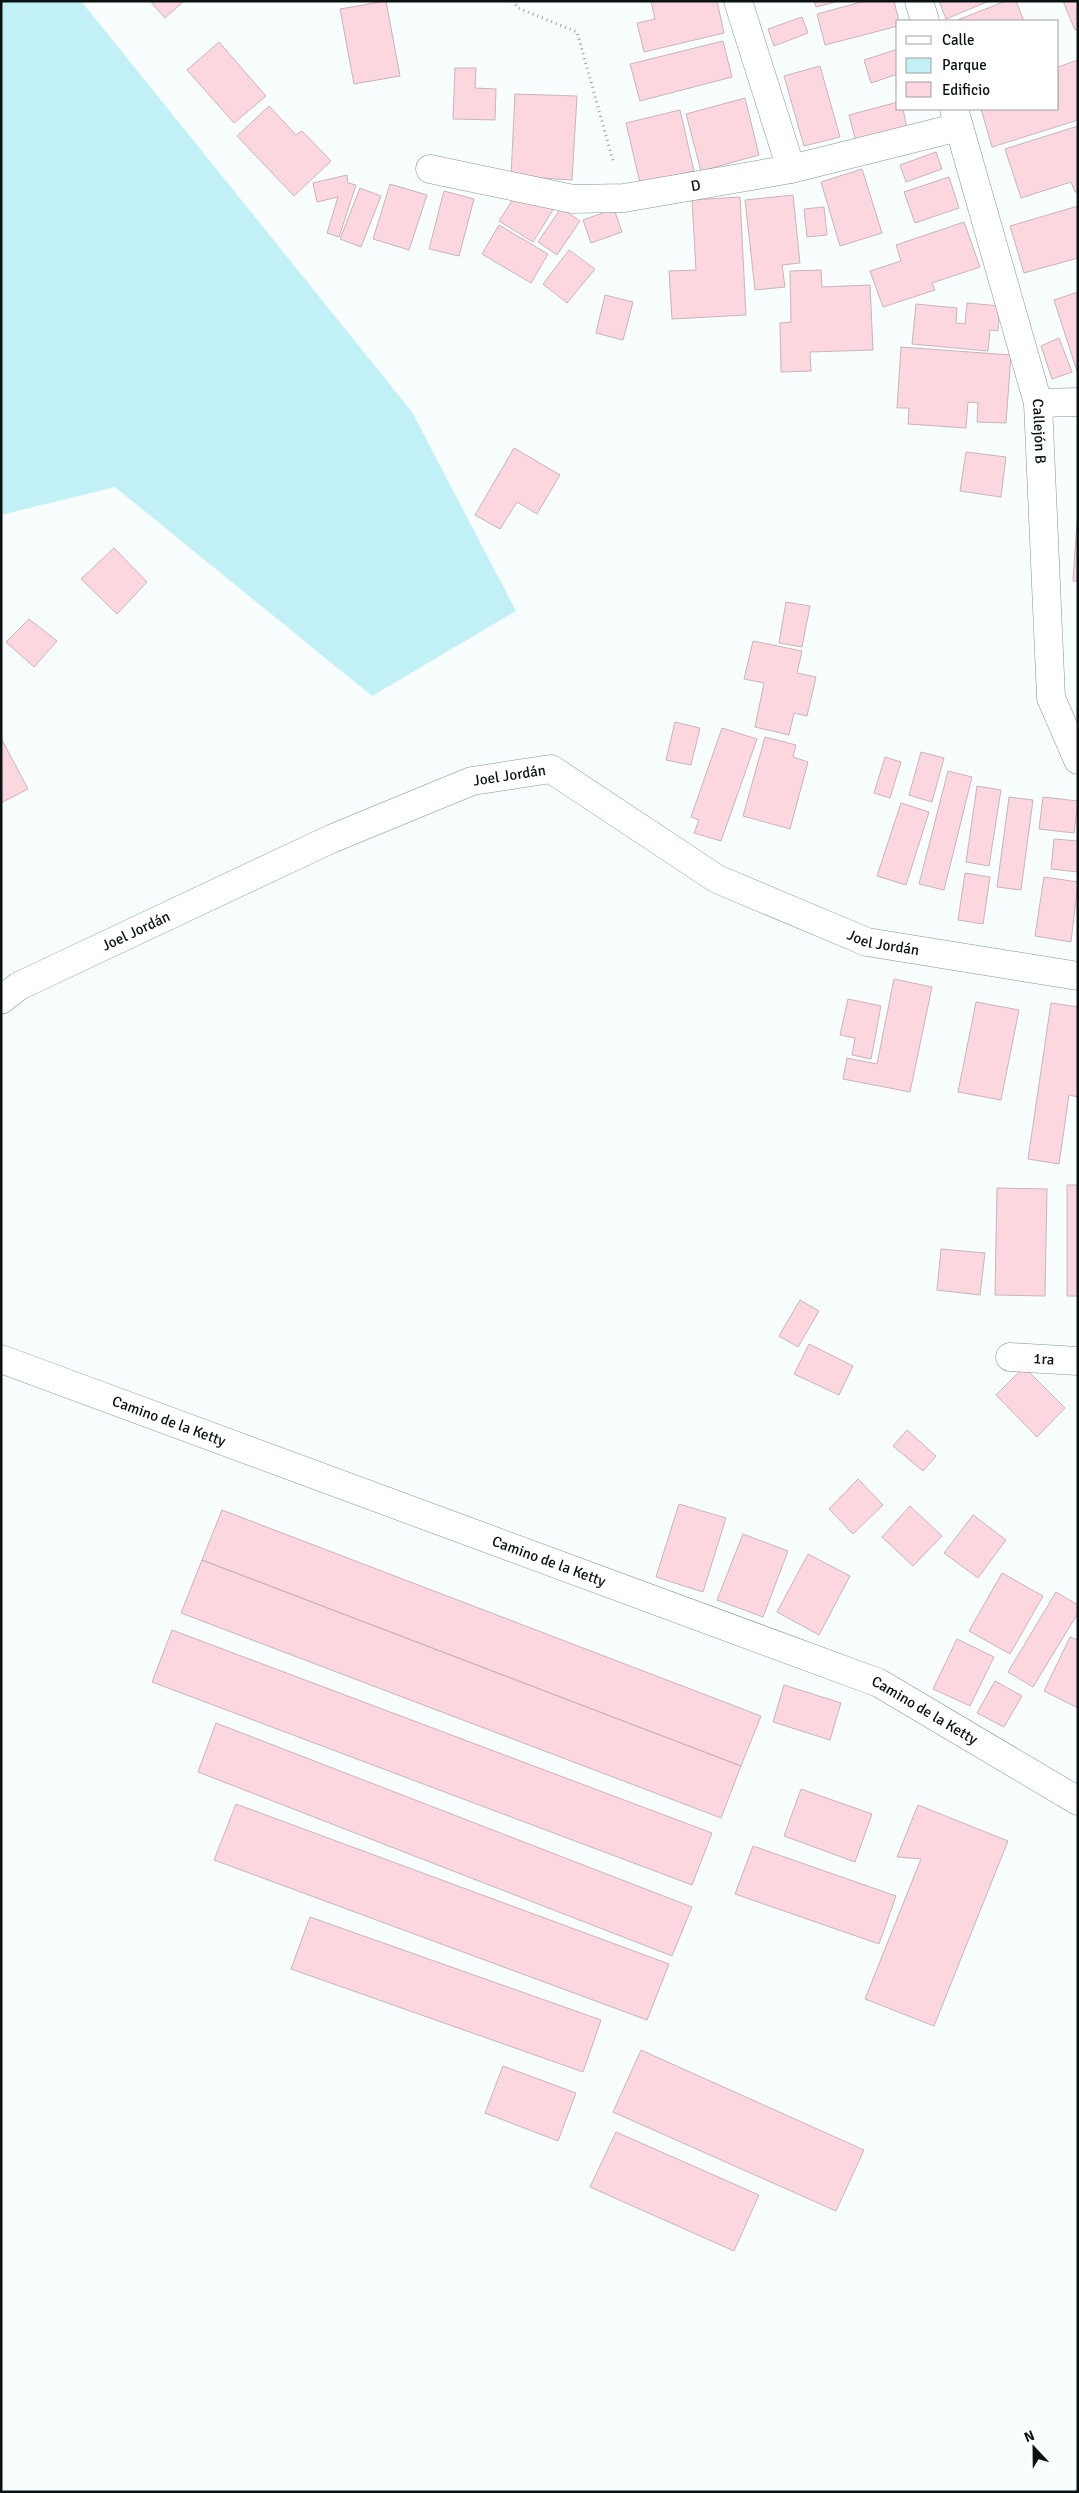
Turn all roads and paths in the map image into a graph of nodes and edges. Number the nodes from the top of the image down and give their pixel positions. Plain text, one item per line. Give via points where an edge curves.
1 (512, 1) edge
2 (738, 1) edge
3 (918, 1) edge
4 (925, 20) edge
5 (956, 118) edge
6 (430, 169) dead end
7 (791, 169) junction
8 (624, 198) junction
9 (1078, 402) edge
10 (1038, 403) junction
11 (1078, 760) edge
12 (1078, 976) edge
13 (1, 1000) edge
14 (1010, 1357) dead end
15 (1, 1359) edge
16 (1078, 1360) edge
17 (1078, 1801) edge

1 - 8 path via 518,8 577,32
2 - 7 street
3 - 4 street
5 - 7 street, D
5 - 10 street, Callejón B
6 - 8 street, D via 573,199
7 - 8 street, D
9 - 10 street
10 - 11 street, Callejón B via 1051,698
12 - 13 street, Joel Jordán via 866,942 718,879 552,769 472,781 331,839 19,986
14 - 16 street, 1ra
15 - 17 street, Camino de la Ketty via 879,1683

